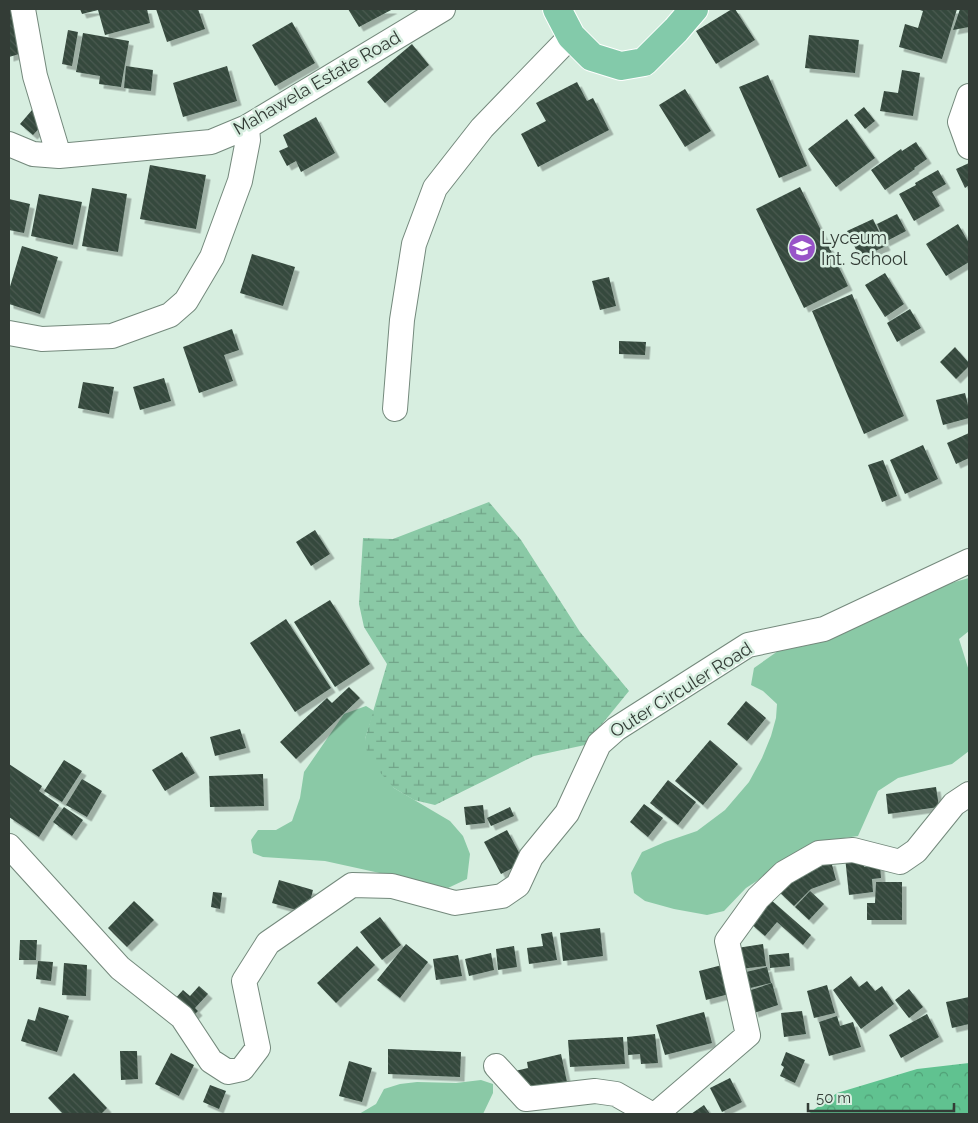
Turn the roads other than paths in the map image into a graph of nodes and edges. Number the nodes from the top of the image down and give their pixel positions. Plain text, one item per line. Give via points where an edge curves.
1 (23, 9) edge
2 (443, 9) edge
3 (557, 9) edge
4 (694, 9) edge
5 (572, 36) junction
6 (969, 96) edge
7 (247, 127) junction
8 (9, 144) edge
9 (969, 147) edge
10 (59, 156) junction
11 (9, 333) edge
12 (395, 409) dead end
13 (969, 561) edge
14 (969, 794) edge
15 (9, 846) edge
16 (496, 1066) dead end
17 (651, 1114) edge
18 (656, 1114) edge

1 - 10 street via 34,76
2 - 7 street, Mahawela Estate Road
3 - 5 main road
4 - 5 main road via 644,62 621,66 592,57
5 - 12 street via 482,128 435,188 414,244 402,320
6 - 9 street via 960,122
7 - 10 street, Mahawela Estate Road via 211,142
7 - 11 street via 248,140 240,181 212,257 186,301 170,315 112,336 42,339
8 - 10 street, Mahawela Estate Road via 33,154
13 - 15 street, Outer Circuler Road via 824,629 748,644 616,729 599,744 567,813 531,857 518,884 502,896 455,903 392,886 352,885 283,932 268,943 244,981 258,1048 242,1069 228,1072 211,1061 182,1017 120,968
14 - 18 street via 954,804 916,852 900,862 853,850 819,853 784,873 758,898 728,941 748,1035
16 - 17 street via 526,1099 595,1091 616,1094

